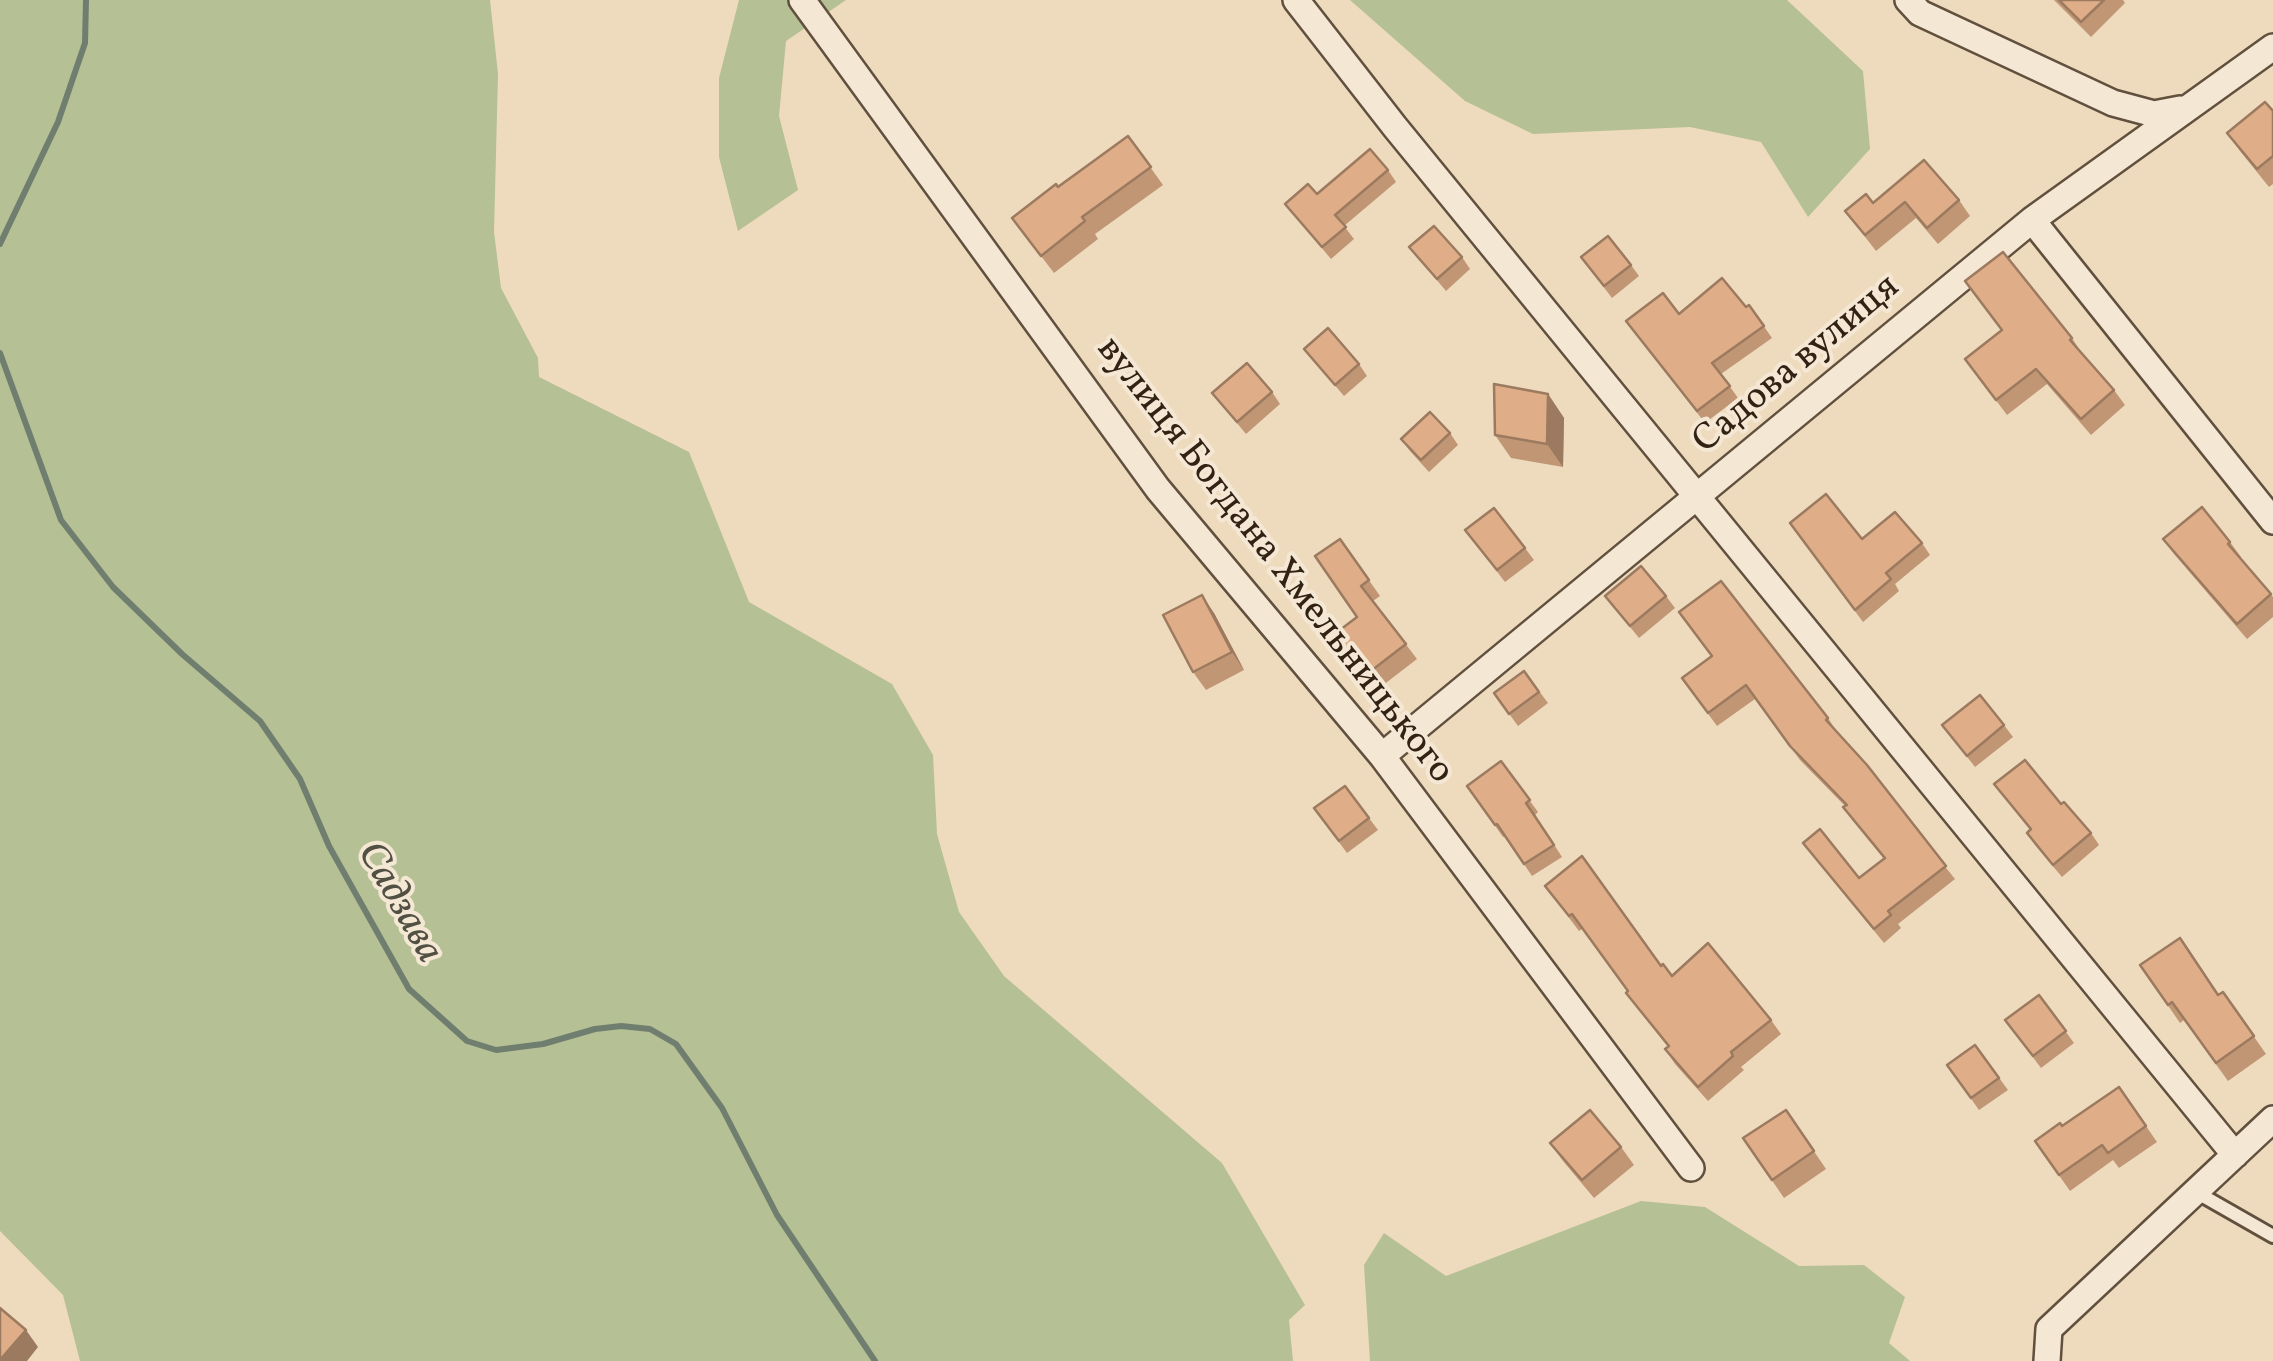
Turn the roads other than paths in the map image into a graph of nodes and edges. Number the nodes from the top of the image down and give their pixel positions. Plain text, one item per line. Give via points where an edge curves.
1 (802, 0) edge
2 (1296, 0) edge
3 (1908, 0) edge
4 (2273, 47) edge
5 (2184, 108) junction
6 (2032, 220) junction
7 (1700, 496) junction
8 (2273, 521) edge
9 (1382, 756) junction
10 (2273, 1119) edge
11 (2235, 1154) junction
12 (1691, 1168) dead end
13 (2196, 1192) junction
14 (2273, 1236) edge
15 (2047, 1361) edge

1 - 9 street, вулиця Богдана Хмельницького via 1158,489
2 - 7 street
3 - 5 street via 1920,12 2113,103 2154,114
4 - 5 street, Садова вулиця
5 - 6 street, Садова вулиця
6 - 7 street, Садова вулиця
6 - 8 street
7 - 9 street, Садова вулиця
7 - 11 street
9 - 12 street, вулиця Богдана Хмельницького
10 - 11 street
11 - 13 street
13 - 14 lane
13 - 15 street via 2049,1329

